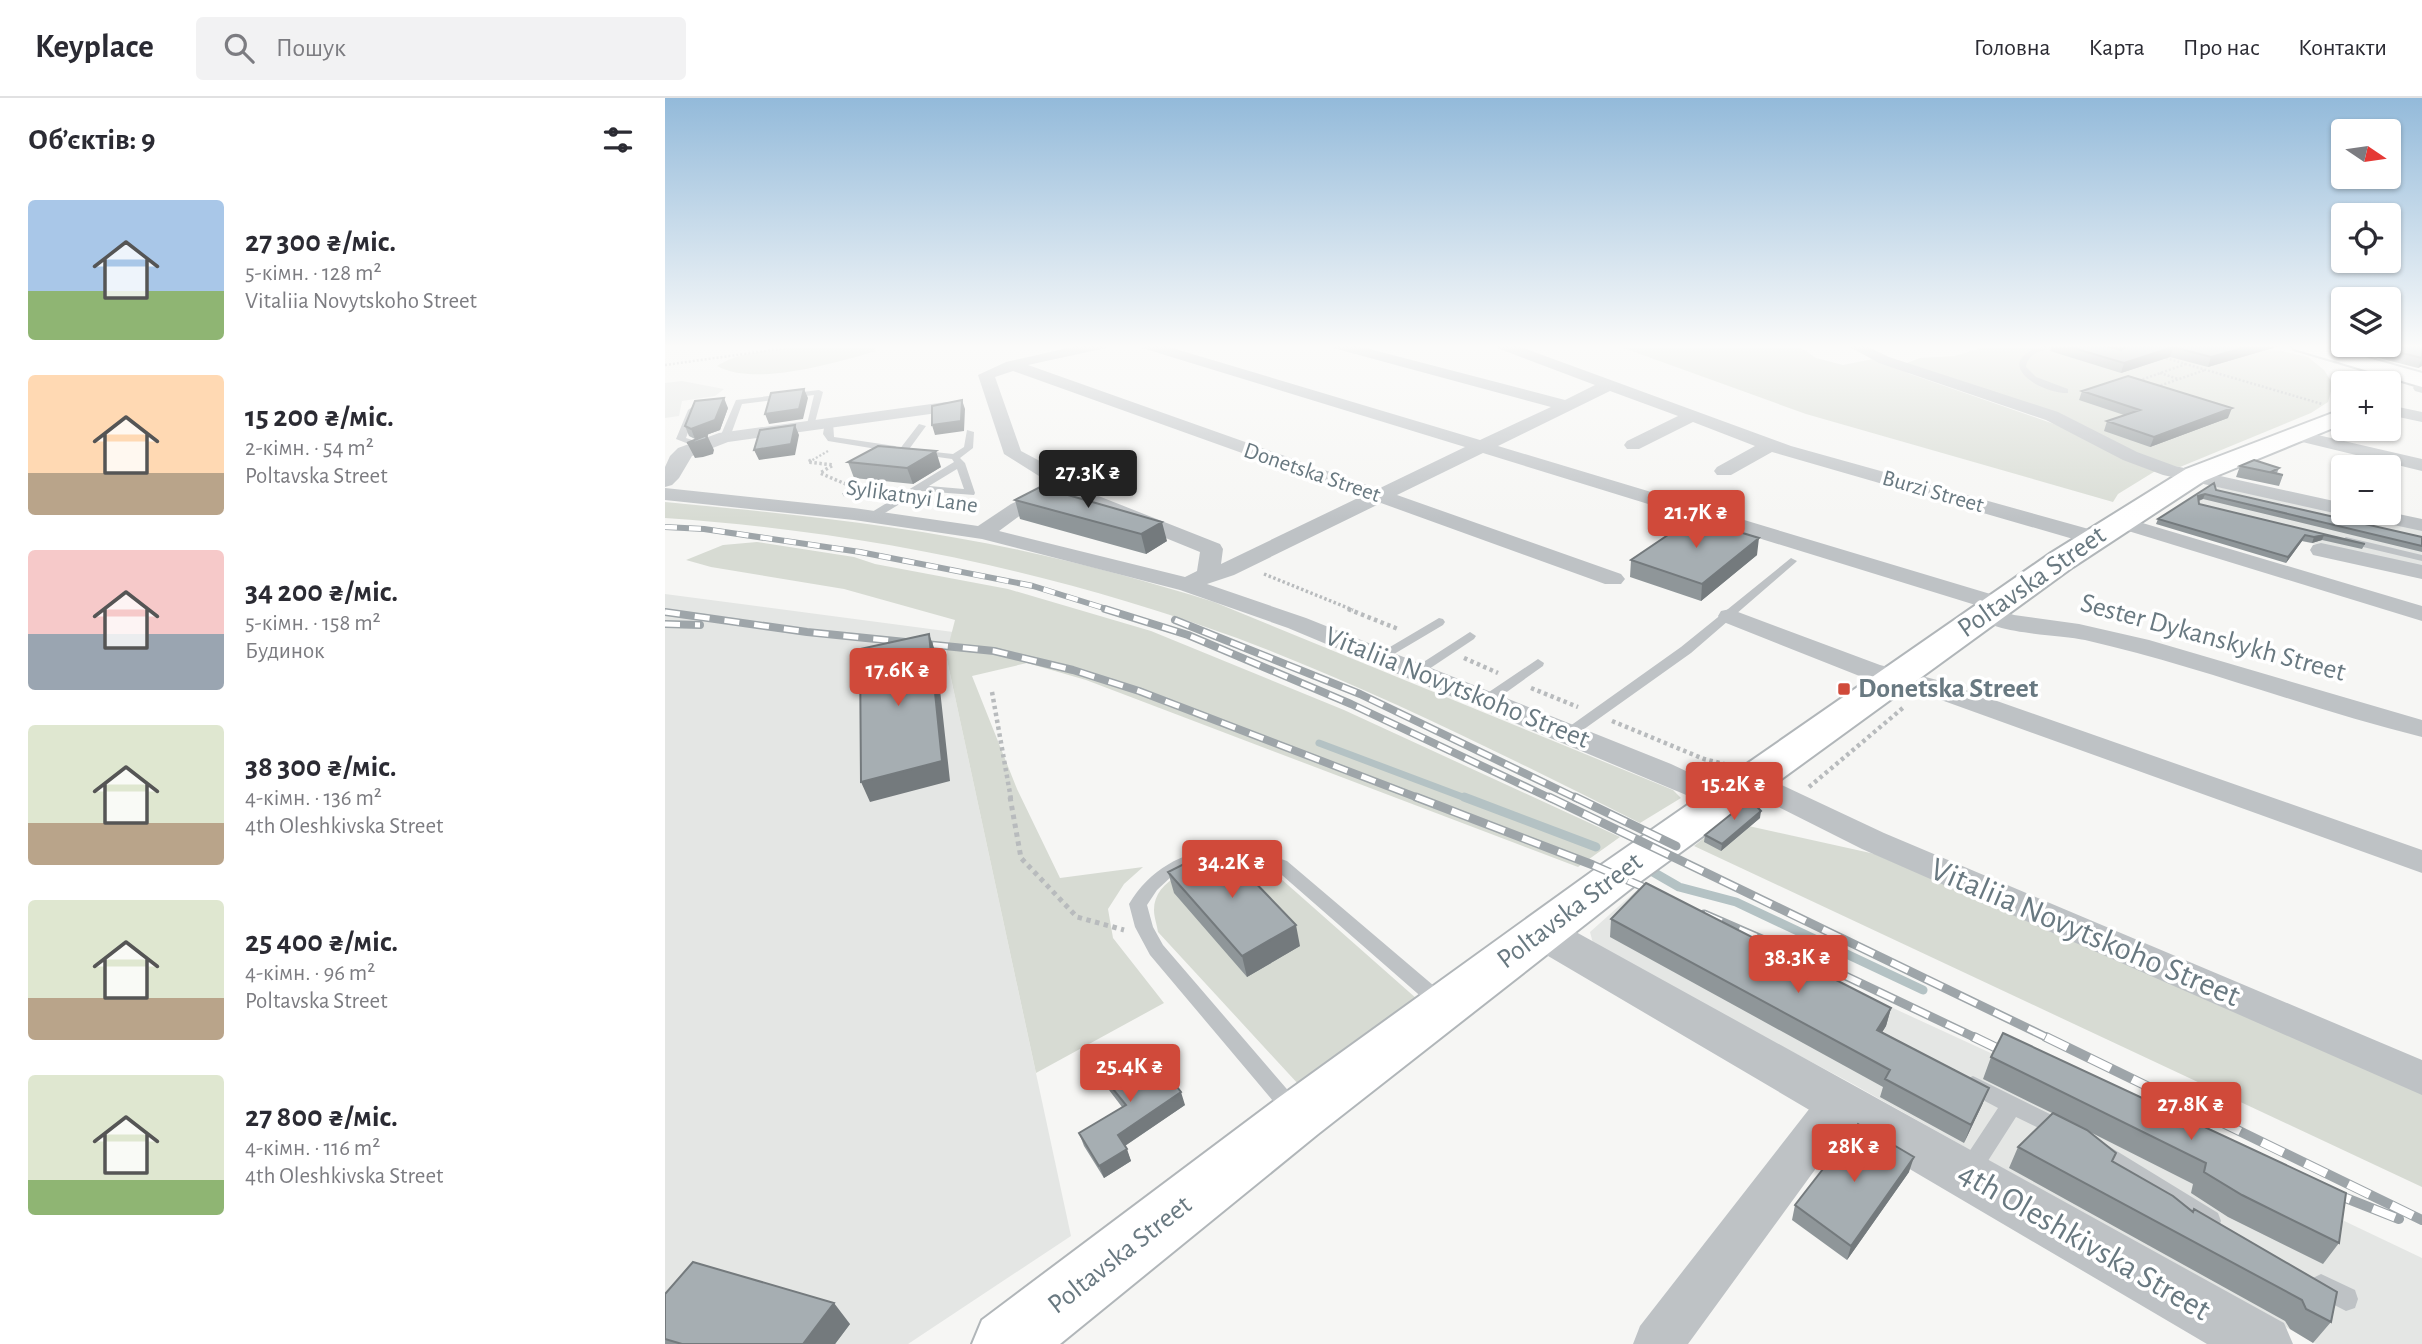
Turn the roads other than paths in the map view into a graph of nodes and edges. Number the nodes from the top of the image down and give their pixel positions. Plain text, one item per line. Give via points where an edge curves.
1 (739, 403) edge
2 (819, 403) edge
3 (996, 403) edge
4 (1116, 403) edge
5 (1342, 403) edge
6 (1557, 403) edge
7 (1568, 403) edge
8 (1658, 403) edge
9 (2013, 403) edge
10 (705, 404) edge
11 (1564, 405) junction
12 (946, 407) edge
13 (2401, 412) edge
14 (2331, 415) edge
15 (1692, 416) junction
16 (2422, 416) edge
17 (820, 423) junction
18 (922, 426) dead end
19 (970, 432) dead end
20 (2296, 435) junction
21 (725, 436) junction
22 (1633, 445) dead end
23 (1770, 445) junction
24 (699, 446) junction
25 (1486, 446) junction
26 (904, 450) junction
27 (958, 460) junction
28 (2422, 465) edge
29 (1724, 471) dead end
30 (666, 483) edge
31 (2207, 483) junction
32 (919, 488) junction
33 (1061, 488) junction
34 (1380, 497) junction
35 (2300, 505) junction
36 (2331, 511) edge
37 (871, 517) junction
38 (2401, 522) edge
39 (2422, 525) edge
40 (2107, 530) junction
41 (982, 533) junction
42 (2328, 544) joint
43 (1212, 549) junction
44 (1260, 553) junction
45 (2422, 558) edge
46 (1791, 561) dead end
47 (2422, 572) edge
48 (1207, 576) junction
49 (1613, 579) dead end
50 (1992, 609) junction
51 (2422, 614) edge
52 (1730, 616) junction
53 (1439, 622) dead end
54 (1470, 636) dead end
55 (1379, 657) junction
56 (1538, 663) dead end
57 (1415, 672) junction
58 (1896, 677) junction
59 (1485, 701) junction
60 (2422, 729) edge
61 (1569, 734) junction
62 (1737, 782) junction
63 (2422, 862) edge
64 (1541, 932) junction
65 (1444, 1006) junction
66 (1955, 1075) edge
67 (2422, 1078) edge
68 (1839, 1103) junction
69 (2011, 1105) junction
70 (1298, 1116) junction
71 (1966, 1175) junction
72 (2229, 1233) edge
73 (2299, 1273) edge
74 (2346, 1299) dead end
75 (2259, 1343) edge
76 (1006, 1344) edge
77 (1658, 1344) edge

1 - 21 lane
2 - 17 lane
3 - 33 street via 1013,454 1047,472
4 - 34 street, Donetska Street
5 - 25 street, Sester Dykanskykh Street
6 - 11 street
7 - 11 street
8 - 15 street, Burzi Street
9 - 31 street via 2052,416 2130,456
10 - 24 lane via 693,406 681,439
11 - 25 street
12 - 17 street
13 - 16 street
14 - 20 main road, Poltavska Street
15 - 22 street
15 - 23 street, Burzi Street
17 - 21 street
17 - 26 lane via 831,439
18 - 26 lane
19 - 27 lane via 968,448
20 - 28 street
20 - 31 main road, Poltavska Street
21 - 24 street
23 - 29 street
23 - 40 street, Burzi Street
24 - 30 street via 677,460
25 - 34 street
25 - 50 street, Sester Dykanskykh Street
26 - 27 lane
27 - 32 lane
27 - 32 lane via 970,493
30 - 37 street, Sylikatnyi Lane
31 - 35 street
31 - 35 lane
31 - 40 main road, Poltavska Street
32 - 37 lane
33 - 41 street via 1018,508
33 - 43 street
34 - 44 street
34 - 49 street, Donetska Street
35 - 36 street
37 - 41 street, Sylikatnyi Lane
38 - 39 street
40 - 50 main road, Poltavska Street
40 - 51 street, Burzi Street
41 - 48 street, Sylikatnyi Lane
42 - 45 lane
42 - 47 street
43 - 44 street
43 - 48 street
44 - 48 street
46 - 52 lane
48 - 55 street, Vitaliia Novytskoho Street via 1297,623
50 - 58 main road, Poltavska Street
50 - 60 street, Sester Dykanskykh Street via 2010,622 2140,645
52 - 58 street
52 - 61 lane
53 - 55 lane
54 - 57 lane
55 - 57 street, Vitaliia Novytskoho Street
56 - 59 lane
57 - 59 street, Vitaliia Novytskoho Street
58 - 62 main road, Poltavska Street
58 - 63 street
59 - 61 street, Vitaliia Novytskoho Street
61 - 62 street, Vitaliia Novytskoho Street via 1660,771
62 - 64 main road, Poltavska Street
62 - 67 street, Vitaliia Novytskoho Street
64 - 65 main road, Poltavska Street
64 - 68 street, 4th Oleshkivska Street
65 - 70 main road, Poltavska Street
65 - 70 lane via 1281,865 1259,855 1228,851 1200,855 1150,883 1138,904 1156,950
66 - 69 lane
68 - 71 street, 4th Oleshkivska Street
68 - 77 street
69 - 71 lane
69 - 72 lane via 2105,1153
70 - 76 main road, Poltavska Street
71 - 75 street, 4th Oleshkivska Street
73 - 74 lane

